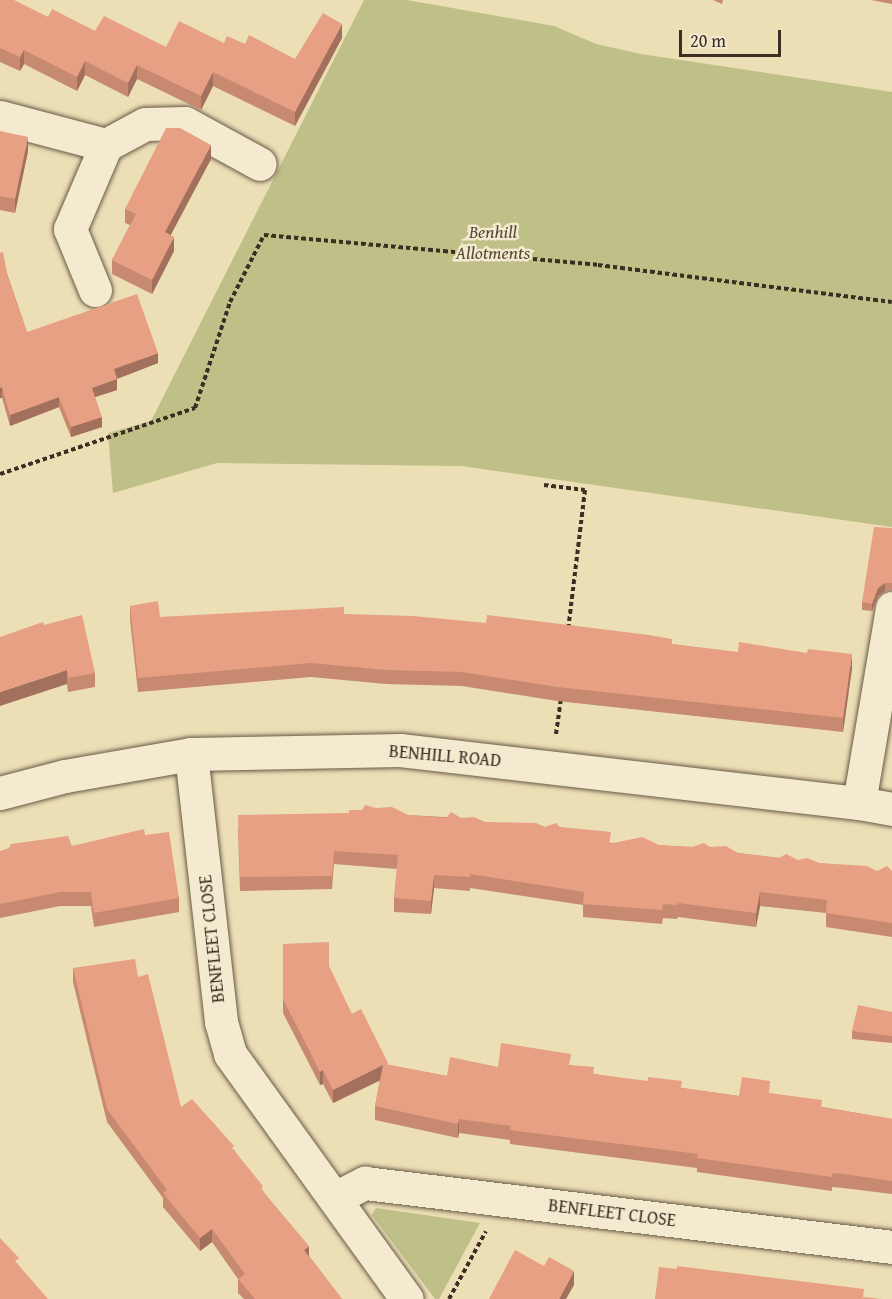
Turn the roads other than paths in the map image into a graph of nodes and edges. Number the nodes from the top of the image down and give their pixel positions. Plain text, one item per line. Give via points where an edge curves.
1 (0, 117) edge
2 (106, 145) junction
3 (260, 164) dead end
4 (95, 290) dead end
5 (892, 608) edge
6 (191, 754) junction
7 (0, 792) edge
8 (860, 802) junction
9 (892, 808) edge
10 (335, 1197) junction
11 (892, 1247) edge
12 (406, 1299) edge

1 - 2 street
2 - 3 street via 144,124 185,123
2 - 4 street via 70,229
5 - 8 street
6 - 7 street, BENHILL ROAD via 65,776
6 - 8 street, BENHILL ROAD via 400,750
6 - 10 street, BENFLEET CLOSE via 220,1022 230,1054
8 - 9 street, BENHILL ROAD
10 - 11 street, BENFLEET CLOSE via 365,1183
10 - 12 street, BENFLEET CLOSE

